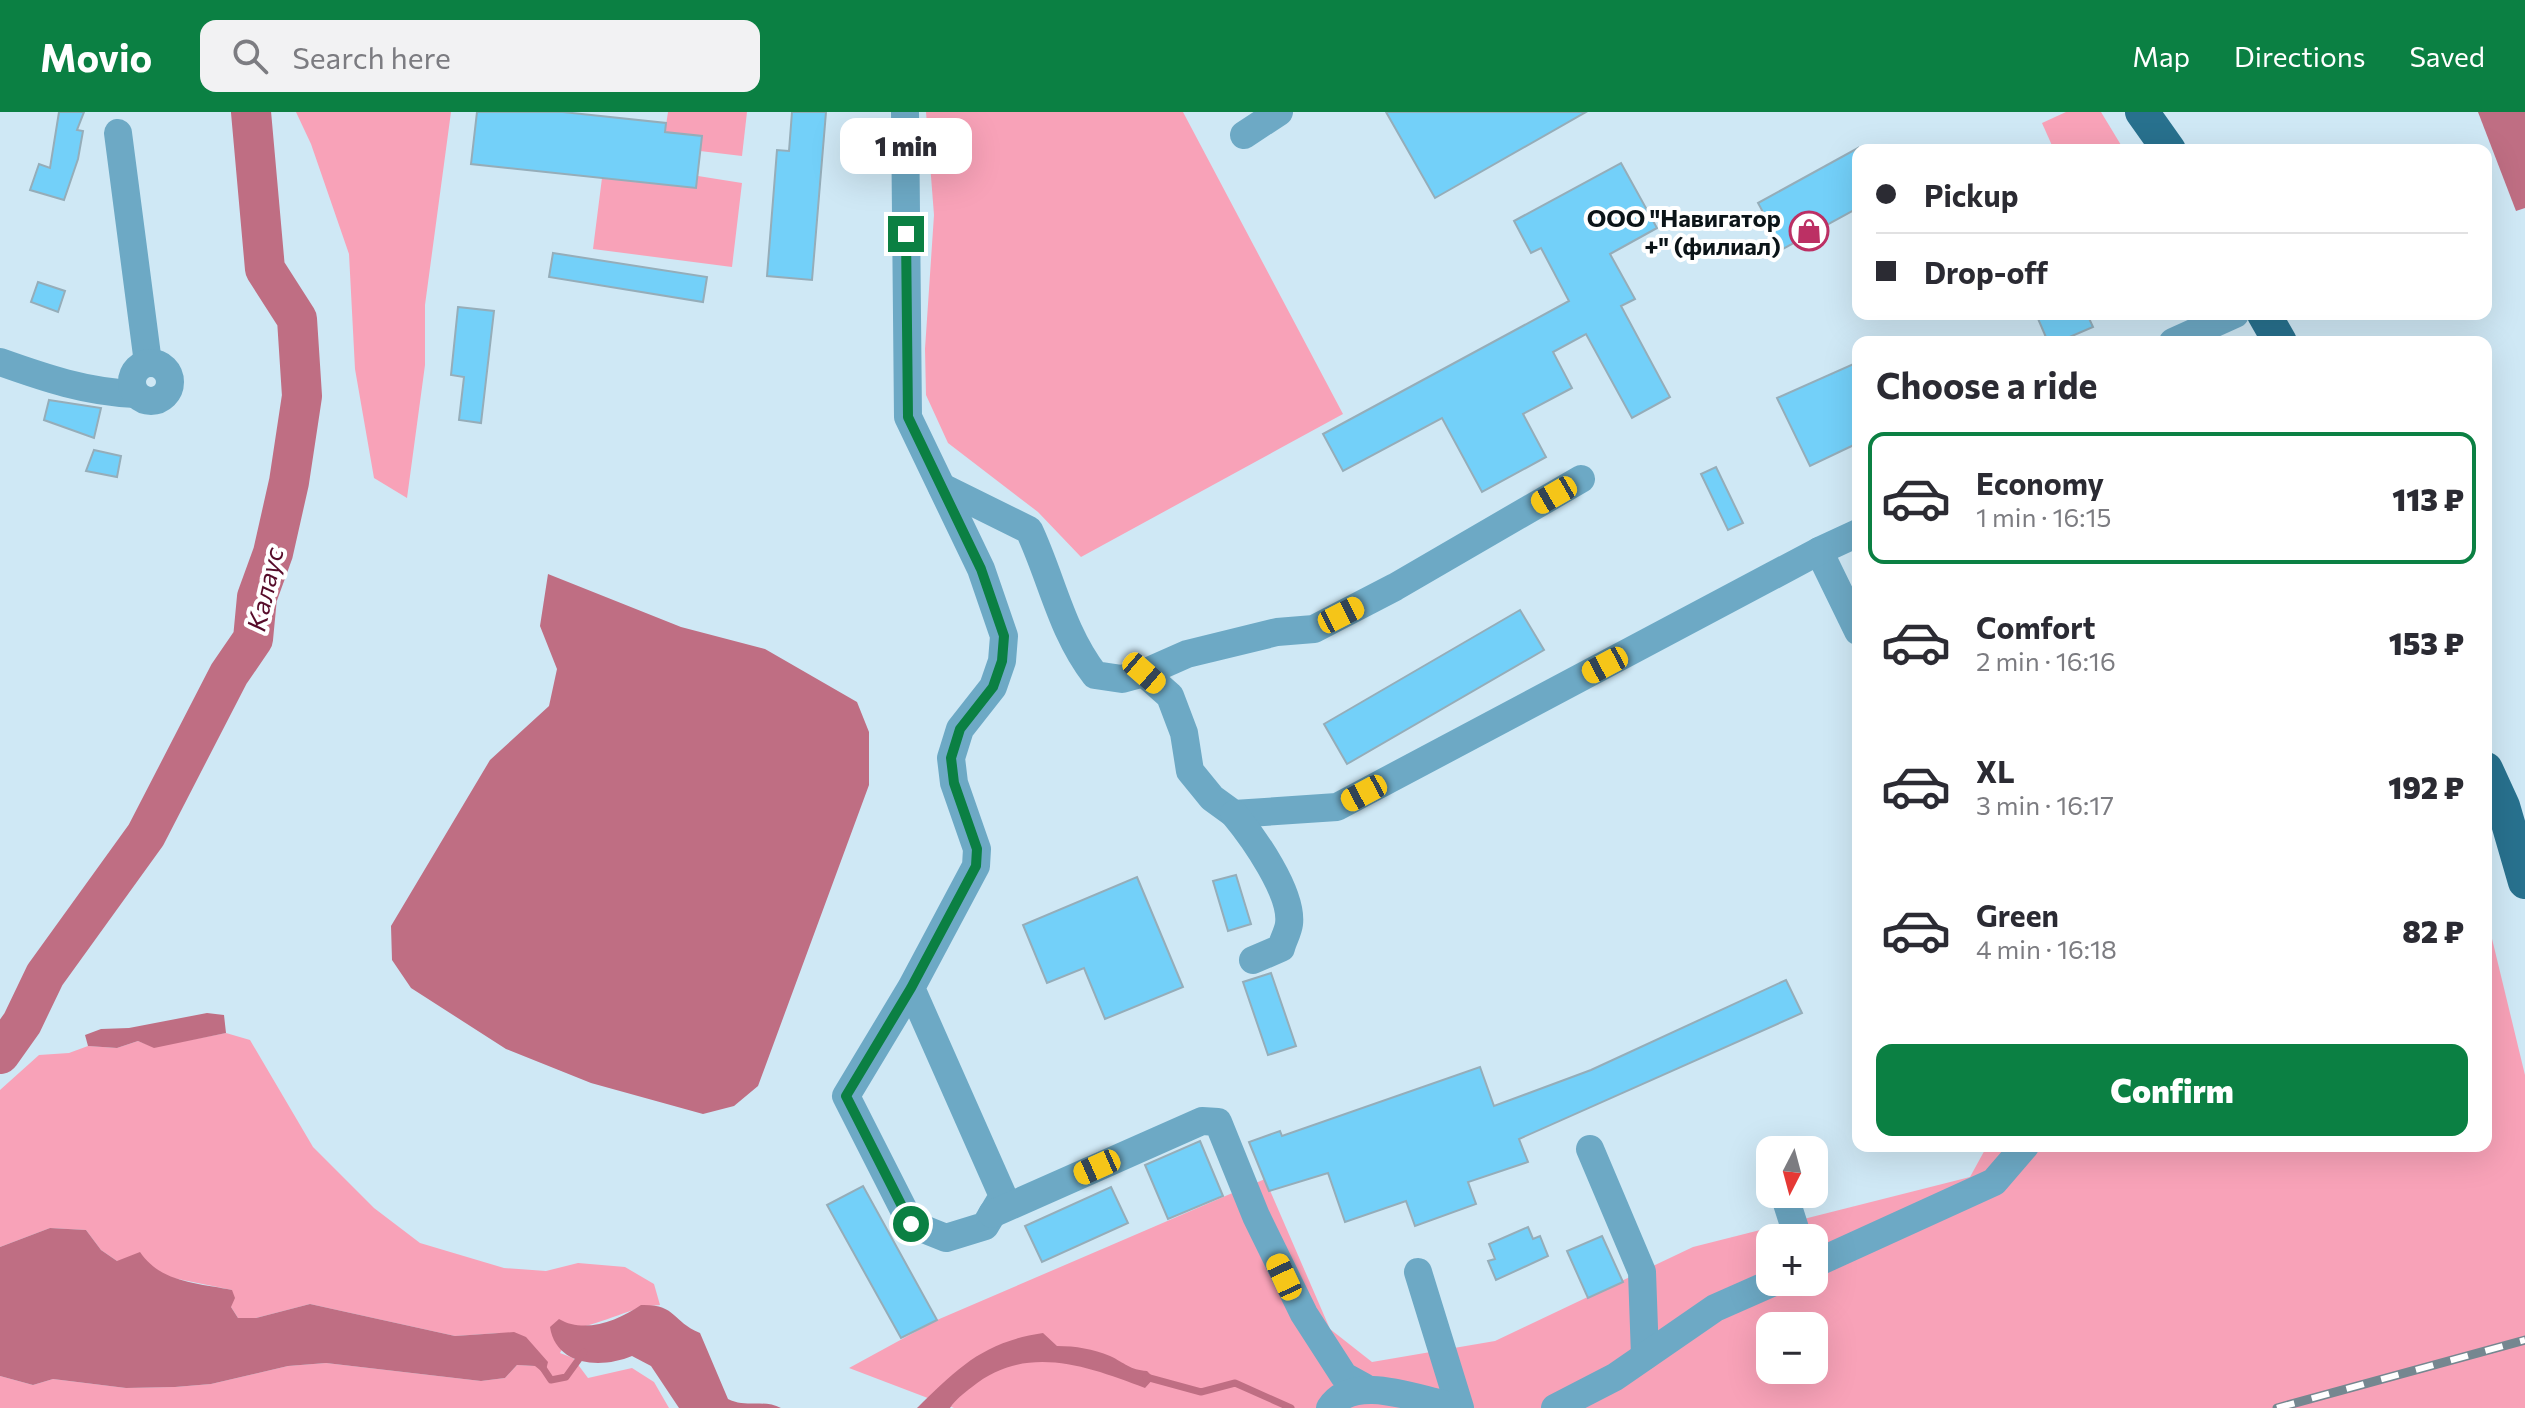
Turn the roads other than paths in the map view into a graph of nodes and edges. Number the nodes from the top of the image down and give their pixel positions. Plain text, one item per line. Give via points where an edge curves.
1 (905, 112) edge
2 (1279, 112) edge
3 (2142, 112) edge
4 (118, 133) dead end
5 (1244, 135) dead end
6 (2165, 144) edge
7 (2222, 320) edge
8 (2186, 336) edge
9 (0, 362) edge
10 (1581, 479) dead end
11 (942, 487) junction
12 (1852, 536) edge
13 (1819, 551) junction
14 (1852, 619) edge
15 (1144, 673) junction
16 (2492, 782) edge
17 (1234, 814) junction
18 (2525, 882) edge
19 (1253, 960) dead end
20 (911, 988) junction
21 (1590, 1149) dead end
22 (2020, 1152) edge
23 (992, 1214) junction
24 (1828, 1258) edge
25 (1418, 1272) dead end
26 (1756, 1290) edge
27 (1645, 1356) junction
28 (1364, 1387) junction
29 (1330, 1408) edge
30 (1447, 1408) edge
31 (1460, 1408) edge
32 (1555, 1408) edge

1 - 11 street via 908,417
2 - 5 street
3 - 6 main road
4 - 9 street via 148,363 169,374 167,393 151,402 135,394 58,383
7 - 8 street
10 - 15 street via 1314,629 1277,632 1187,654
11 - 15 street via 1029,530 1064,624 1095,675 1122,679
11 - 20 street via 981,569 1004,636 993,687 960,729 951,758 977,849 976,866
12 - 13 street
13 - 14 street
13 - 17 street via 1337,807
15 - 17 street via 1170,696 1190,771
16 - 18 main road
17 - 19 street via 1263,848 1290,922 1281,948
20 - 23 street via 995,1172 1003,1196
20 - 23 street via 846,1096 911,1224 946,1238 985,1226
21 - 27 street via 1642,1272
22 - 24 street via 1994,1182
23 - 28 street via 1202,1121 1218,1122 1304,1314 1344,1376
25 - 31 street
26 - 27 street via 1715,1308
27 - 32 street
28 - 29 street
28 - 30 street

